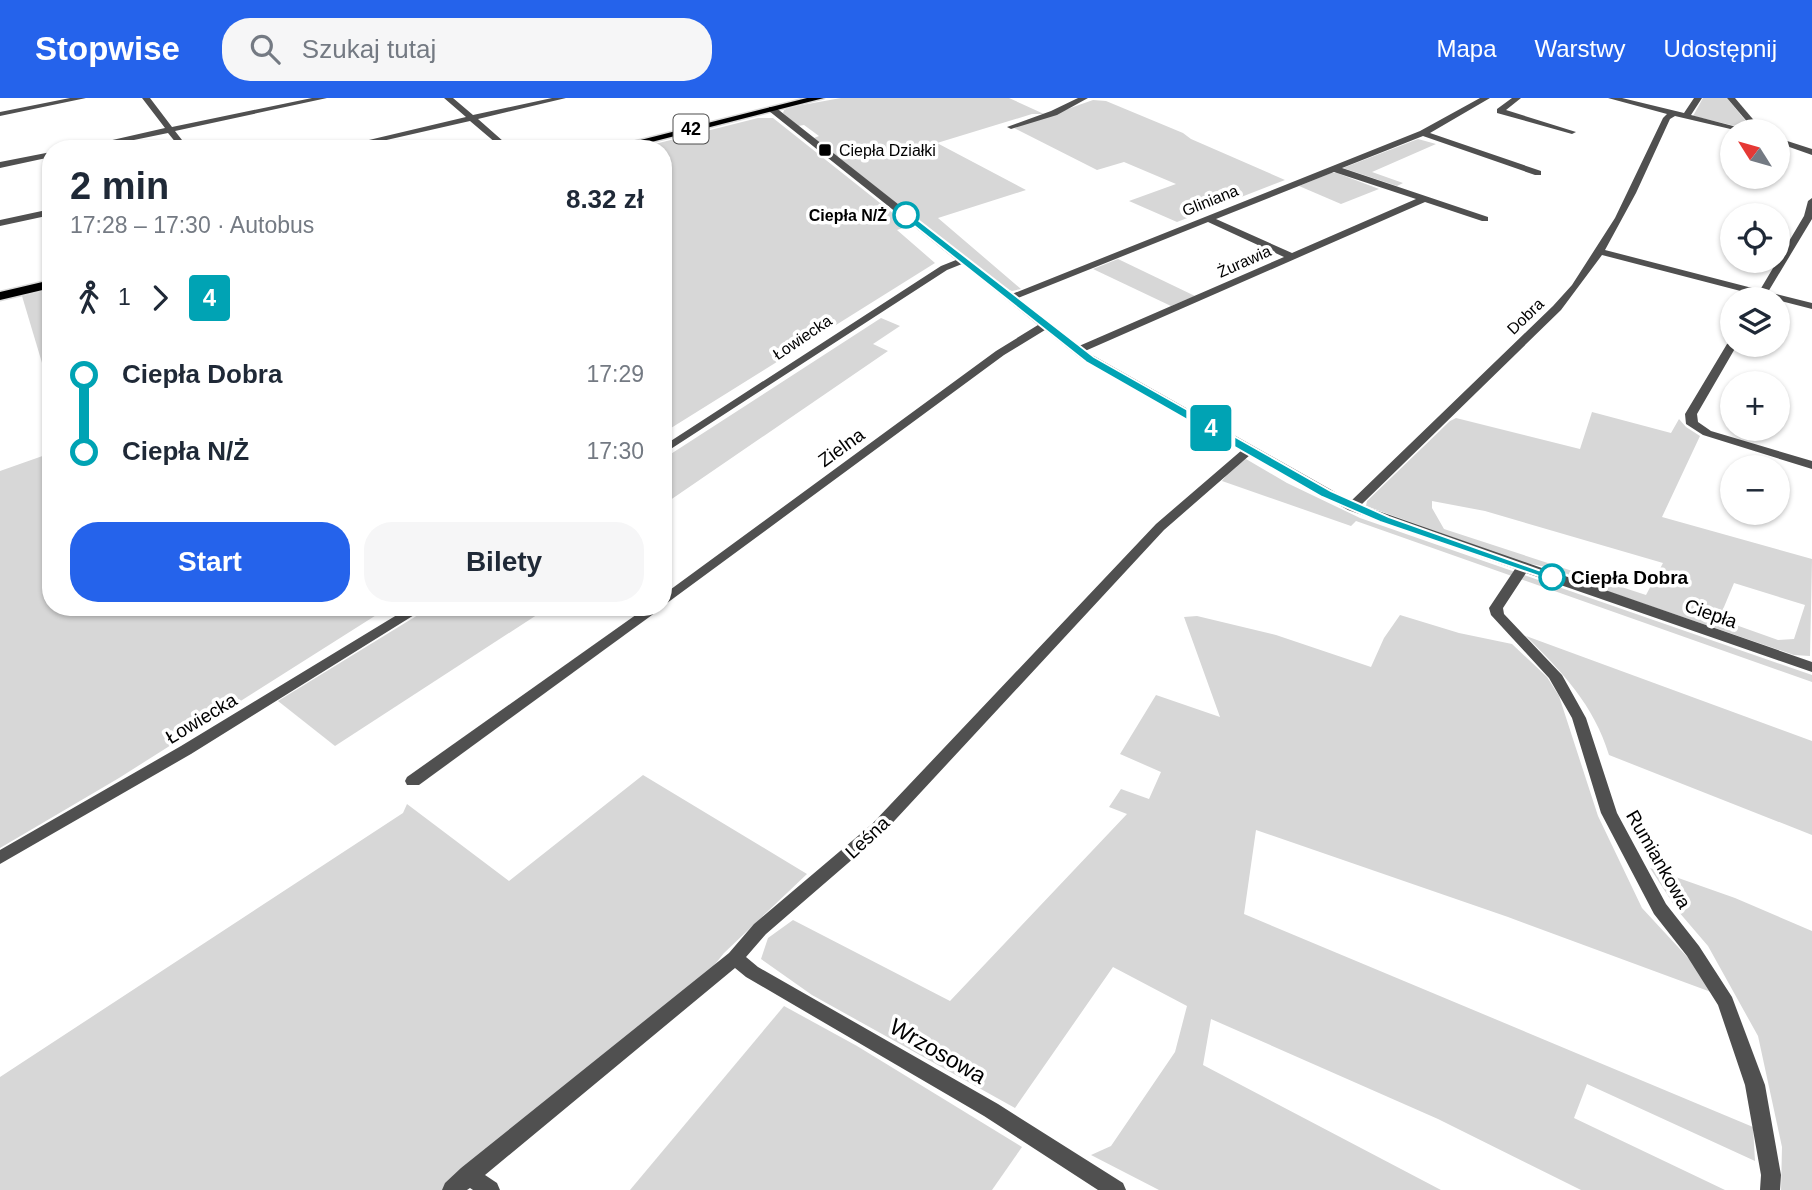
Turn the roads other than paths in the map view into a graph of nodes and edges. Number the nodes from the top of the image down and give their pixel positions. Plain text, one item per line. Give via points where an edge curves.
1 (82, 98) edge
2 (146, 98) edge
3 (323, 98) edge
4 (448, 98) edge
5 (562, 98) edge
6 (819, 98) edge
7 (1062, 98) edge
8 (1084, 98) edge
9 (1486, 98) edge
10 (1517, 98) edge
11 (1612, 98) edge
12 (1698, 98) edge
13 (1731, 98) edge
14 (1073, 103) junction
15 (772, 109) junction
16 (1673, 113) junction
17 (0, 114) edge
18 (1686, 116) junction
19 (472, 118) junction
20 (1749, 119) edge
21 (1720, 124) edge
22 (1011, 127) dead end
23 (170, 130) junction
24 (1572, 132) dead end
25 (1423, 133) junction
26 (121, 140) edge
27 (178, 140) edge
28 (375, 140) edge
29 (498, 140) edge
30 (646, 140) edge
31 (1790, 144) edge
32 (1812, 152) edge
33 (42, 156) edge
34 (0, 165) edge
35 (1332, 168) junction
36 (1538, 173) dead end
37 (1424, 199) junction
38 (1812, 201) edge
39 (42, 214) edge
40 (1207, 218) junction
41 (1485, 219) dead end
42 (0, 223) edge
43 (1601, 252) junction
44 (1293, 257) junction
45 (964, 260) junction
46 (42, 286) edge
47 (1728, 287) edge
48 (1766, 287) edge
49 (0, 296) edge
50 (1010, 298) junction
51 (1790, 302) edge
52 (1812, 306) edge
53 (1044, 326) junction
54 (1077, 351) junction
55 (1724, 357) edge
56 (672, 445) edge
57 (1249, 450) junction
58 (1812, 465) edge
59 (1352, 506) junction
60 (1523, 566) junction
61 (672, 595) edge
62 (405, 616) edge
63 (643, 616) edge
64 (1812, 667) edge
65 (413, 781) dead end
66 (0, 858) edge
67 (735, 958) junction
68 (468, 1175) junction
69 (452, 1190) edge
70 (489, 1190) edge
71 (1116, 1190) edge
72 (1770, 1190) edge

1 - 17 street
2 - 23 street
3 - 23 street
4 - 19 street
5 - 19 street
6 - 15 main road, 42
7 - 14 street
8 - 14 street
9 - 25 street, Gliniana
10 - 24 street via 1500,111
11 - 16 street
12 - 18 street
13 - 20 street
14 - 22 street
15 - 30 main road, 42
15 - 45 street, Ciepła
16 - 18 street
16 - 43 street, Dobra
18 - 21 street
19 - 28 street
19 - 29 street
23 - 26 street
23 - 27 street
25 - 35 street, Gliniana
25 - 36 street
31 - 32 street
33 - 34 street
35 - 37 street
35 - 40 street, Gliniana
37 - 41 street
37 - 44 street, Żurawia
38 - 48 street via 1809,216
39 - 42 street
40 - 44 street
40 - 50 street, Gliniana
43 - 47 street
43 - 59 street, Dobra via 1557,308
44 - 54 street, Żurawia
45 - 50 street, Ciepła
45 - 56 street, Łowiecka via 841,332
46 - 49 main road
50 - 53 street, Ciepła
51 - 52 street
53 - 54 street, Ciepła
53 - 61 street, Zielna via 957,384
54 - 57 street, Ciepła
55 - 58 street via 1691,414 1692,424 1707,433
57 - 59 street, Ciepła
57 - 67 street, Leśna via 1160,527 878,828 760,929
59 - 60 street, Ciepła
60 - 64 street, Ciepła
60 - 72 street, Rumiankowa via 1496,608 1498,615 1555,675 1579,718 1609,813 1660,909 1726,1002 1755,1085
62 - 66 street, Łowiecka
63 - 65 street
67 - 68 street, Leśna
67 - 71 street, Wrzosowa
68 - 69 street, Leśna
68 - 70 street

